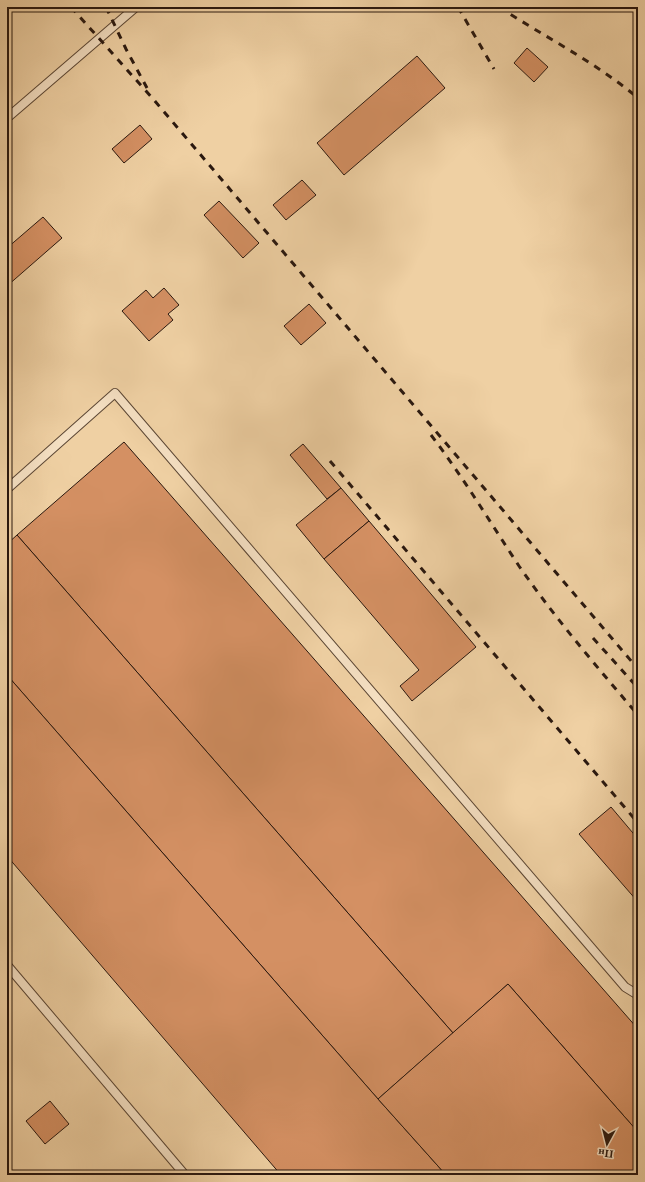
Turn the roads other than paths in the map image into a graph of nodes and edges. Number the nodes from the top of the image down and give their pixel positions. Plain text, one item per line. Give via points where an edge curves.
1 (136, 7) edge
2 (7, 118) edge
3 (7, 489) edge
4 (7, 965) edge
5 (638, 995) edge
6 (185, 1175) edge

1 - 2 lane
3 - 5 lane via 115,393 625,987
4 - 6 lane

